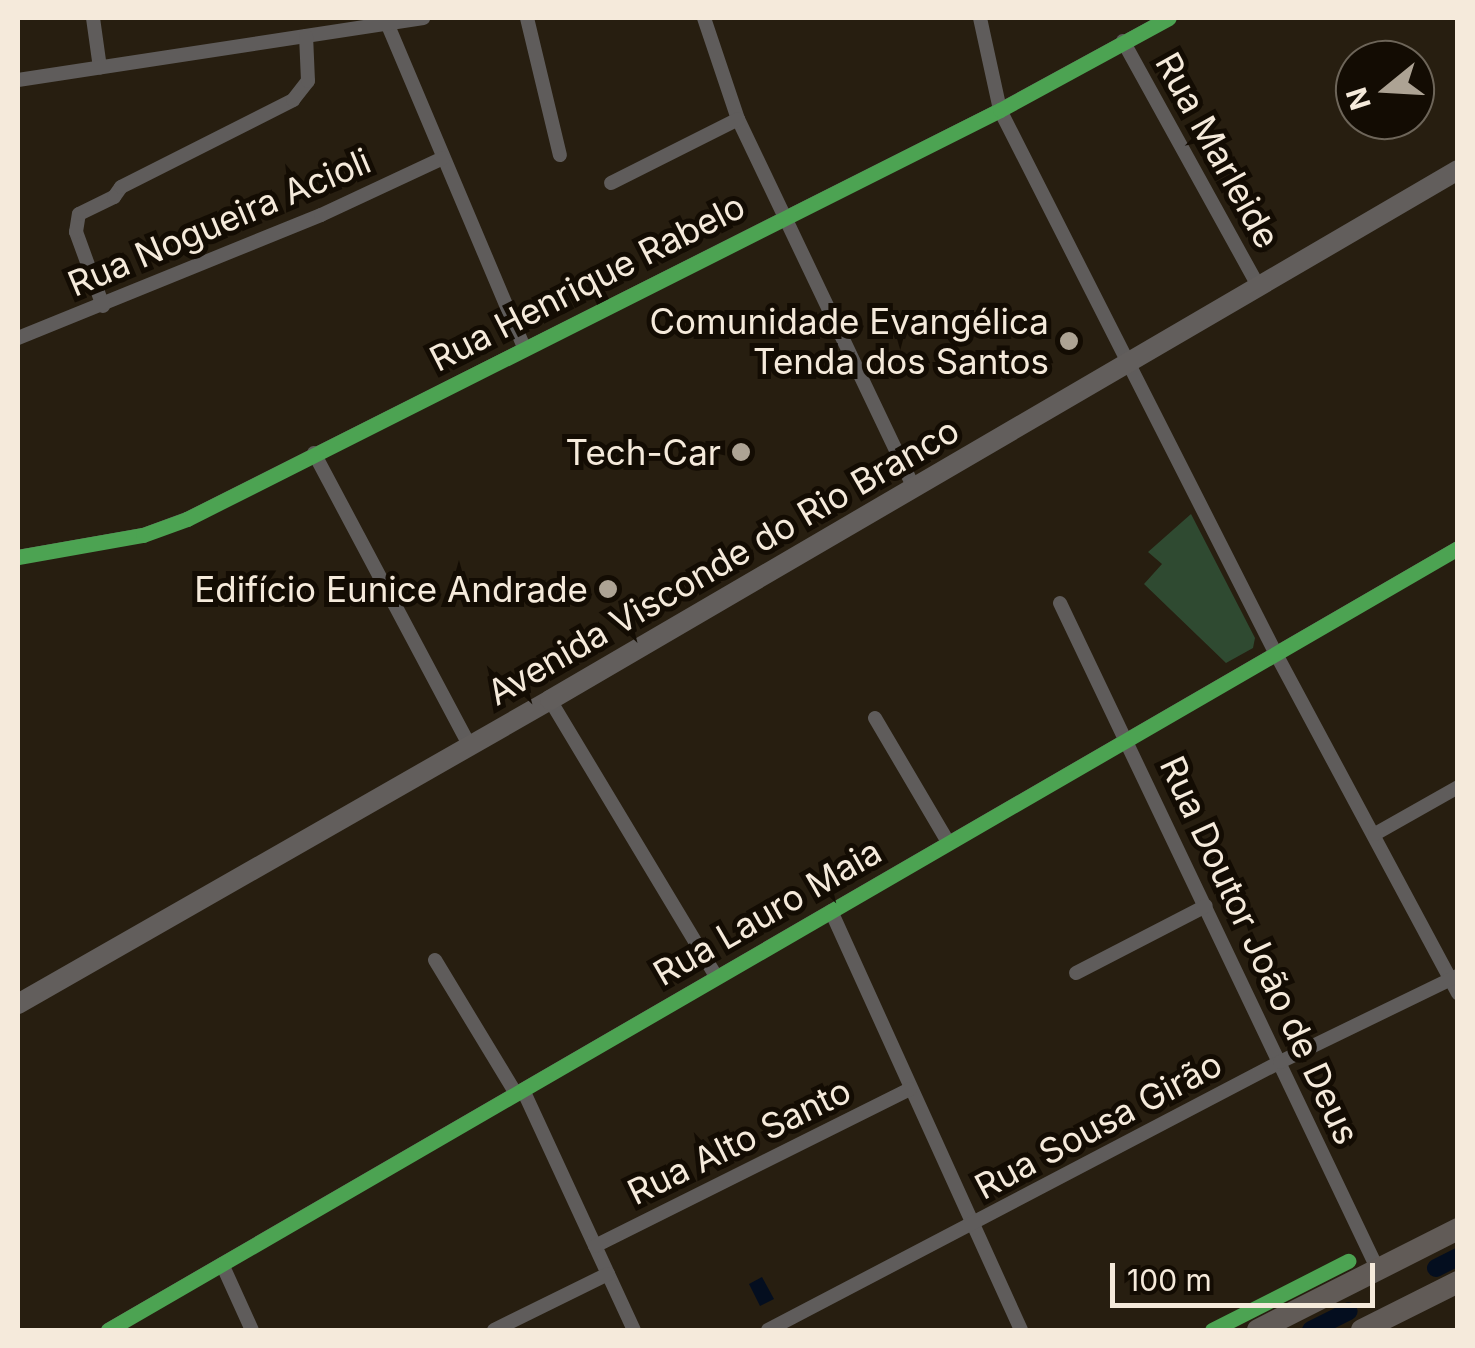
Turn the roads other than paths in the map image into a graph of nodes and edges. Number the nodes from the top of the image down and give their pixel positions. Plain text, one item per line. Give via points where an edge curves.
1 (93, 18) edge
2 (416, 18) edge
3 (527, 18) edge
4 (704, 18) edge
5 (980, 18) edge
6 (1169, 18) edge
7 (386, 23) junction
8 (306, 36) junction
9 (1124, 41) junction
10 (100, 68) junction
11 (18, 80) edge
12 (1000, 110) junction
13 (738, 118) junction
14 (560, 154) dead end
15 (443, 158) junction
16 (1458, 170) edge
17 (611, 182) dead end
18 (783, 217) junction
19 (1259, 287) junction
20 (103, 306) junction
21 (18, 338) edge
22 (525, 349) junction
23 (1126, 363) junction
24 (314, 453) junction
25 (914, 488) junction
26 (1458, 548) edge
27 (18, 556) edge
28 (1060, 603) dead end
29 (1276, 654) junction
30 (550, 700) junction
31 (876, 718) dead end
32 (1128, 740) junction
33 (470, 746) junction
34 (1458, 786) edge
35 (1375, 834) junction
36 (948, 842) junction
37 (1206, 906) junction
38 (831, 911) junction
39 (434, 960) dead end
40 (1076, 972) dead end
41 (715, 975) junction
42 (1455, 982) edge
43 (18, 1004) edge
44 (1280, 1062) junction
45 (910, 1089) junction
46 (520, 1092) junction
47 (975, 1224) junction
48 (1458, 1230) edge
49 (595, 1246) junction
50 (222, 1264) junction
51 (1378, 1270) junction
52 (608, 1274) junction
53 (1458, 1282) edge
54 (1398, 1322) edge
55 (108, 1330) edge
56 (252, 1330) edge
57 (494, 1330) edge
58 (634, 1330) edge
59 (768, 1330) edge
60 (1021, 1330) edge
61 (1258, 1330) edge
62 (1362, 1330) edge

1 - 10 street
2 - 7 street
3 - 14 street
4 - 13 street
5 - 12 street
6 - 9 street, Rua Henrique Rabelo
7 - 8 street
7 - 15 street
8 - 10 street
8 - 20 street via 308,81 293,100 79,214 76,232
9 - 12 street, Rua Henrique Rabelo
9 - 19 street, Rua Marleide
10 - 11 street
12 - 18 street, Rua Henrique Rabelo
12 - 23 street
13 - 17 street
13 - 18 street
15 - 20 street, Rua Nogueira Acioli
15 - 22 street
16 - 19 main road, Avenida Visconde do Rio Branco
18 - 22 street, Rua Henrique Rabelo
18 - 25 street
19 - 23 main road, Avenida Visconde do Rio Branco
20 - 21 street, Rua Nogueira Acioli
22 - 24 street, Rua Henrique Rabelo
23 - 25 main road, Avenida Visconde do Rio Branco
23 - 29 street
24 - 27 street, Rua Henrique Rabelo via 143,535
24 - 33 street
25 - 30 main road, Avenida Visconde do Rio Branco
26 - 29 street, Rua Lauro Maia
28 - 32 street, Rua Doutor João de Deus
29 - 32 street, Rua Lauro Maia
29 - 35 street
30 - 33 main road, Avenida Visconde do Rio Branco
30 - 41 street
31 - 36 street
32 - 36 street, Rua Lauro Maia
32 - 37 street, Rua Doutor João de Deus
33 - 43 main road, Avenida Visconde do Rio Branco
34 - 35 street
35 - 42 street
36 - 38 street, Rua Lauro Maia
37 - 40 street
37 - 44 street, Rua Doutor João de Deus
38 - 41 street, Rua Lauro Maia
38 - 45 street
39 - 46 street
41 - 46 street, Rua Lauro Maia
42 - 44 street, Rua Sousa Girão
44 - 47 street, Rua Sousa Girão
44 - 51 street, Rua Doutor João de Deus
45 - 47 street
45 - 49 street, Rua Alto Santo
46 - 49 street
46 - 50 street, Rua Lauro Maia
47 - 59 street, Rua Sousa Girão
47 - 60 street
48 - 51 main road
49 - 52 street
50 - 55 street, Rua Lauro Maia
50 - 56 street
51 - 61 main road
52 - 57 street
52 - 58 street
53 - 54 main road
54 - 62 main road

